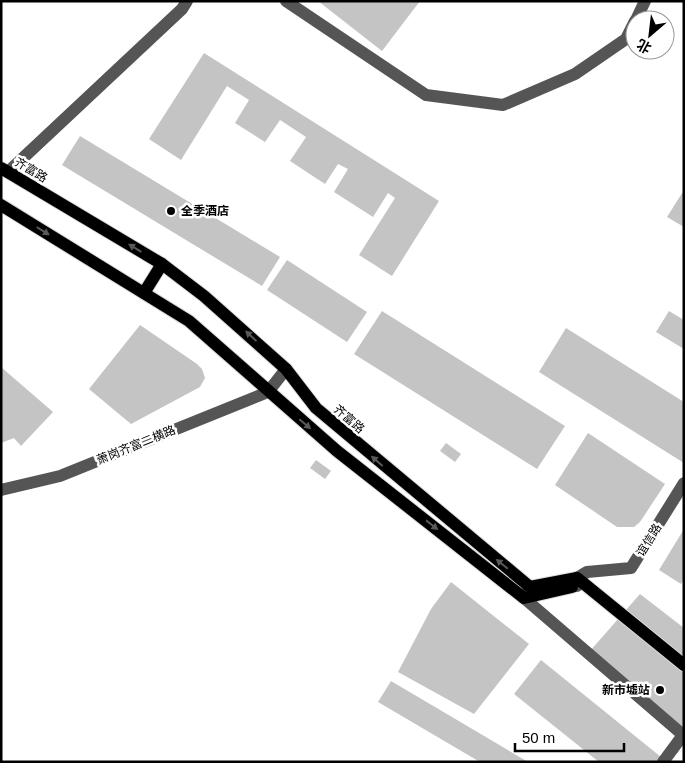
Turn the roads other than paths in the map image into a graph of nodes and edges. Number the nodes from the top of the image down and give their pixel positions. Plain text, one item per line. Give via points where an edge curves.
1 (187, 1) edge
2 (286, 1) edge
3 (625, 40) edge
4 (5, 170) edge
5 (1, 205) edge
6 (162, 264) junction
7 (144, 293) junction
8 (286, 369) junction
9 (268, 392) junction
10 (684, 483) edge
11 (1, 490) edge
12 (577, 582) junction
13 (527, 593) junction
14 (684, 665) edge
15 (684, 672) edge
16 (663, 762) edge

1 - 4 street
2 - 3 street via 426,95 503,106 575,74
6 -> 4 main road, 齐富路
5 -> 7 main road
6 - 7 main road
8 -> 6 main road, 齐富路 via 236,323
7 - 9 main road via 189,321
8 - 9 street
13 -> 8 main road, 齐富路 via 316,408
9 - 11 street, 萧岗齐富二横路 via 60,476
9 -> 13 main road via 337,451
10 - 12 street, 谊信路 via 632,568 587,572
12 - 13 main road
12 - 14 main road
12 - 15 main road
13 - 16 street via 682,735

